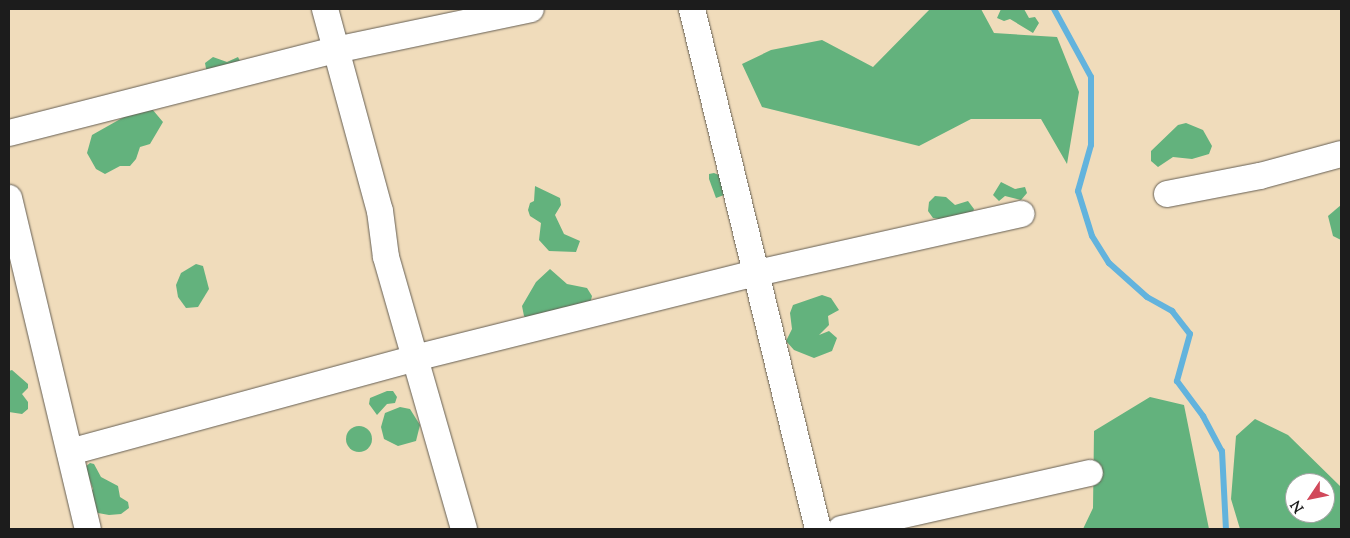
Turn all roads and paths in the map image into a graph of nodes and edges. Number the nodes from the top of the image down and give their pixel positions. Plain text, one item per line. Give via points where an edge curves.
1 (325, 9) edge
2 (531, 9) edge
3 (692, 9) edge
4 (335, 50) junction
5 (9, 133) edge
6 (1341, 154) edge
7 (1167, 194) dead end
8 (9, 198) edge
9 (1022, 214) dead end
10 (757, 273) junction
11 (415, 358) junction
12 (70, 452) junction
13 (1090, 473) dead end
14 (88, 529) edge
15 (464, 529) edge
16 (818, 529) edge
17 (841, 529) edge

1 - 4 street
2 - 4 street
3 - 10 street
4 - 5 street
4 - 11 street via 380,211 386,257
6 - 7 street via 1260,176
8 - 12 street
9 - 10 street
10 - 11 street
10 - 16 street
11 - 12 street
11 - 15 street
12 - 14 street
13 - 17 street

